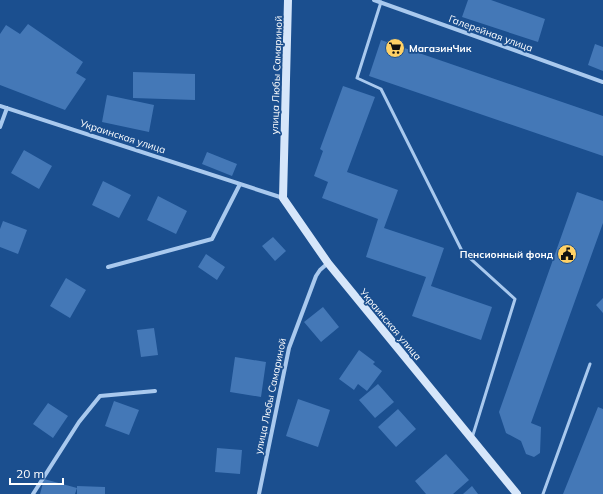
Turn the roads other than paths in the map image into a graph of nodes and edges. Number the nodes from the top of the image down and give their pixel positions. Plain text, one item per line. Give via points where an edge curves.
1 (288, 0) edge
2 (374, 0) edge
3 (381, 2) junction
4 (603, 82) edge
5 (0, 106) edge
6 (7, 108) junction
7 (0, 128) edge
8 (240, 184) junction
9 (283, 198) junction
10 (328, 263) junction
11 (108, 267) dead end
12 (590, 364) dead end
13 (155, 391) dead end
14 (472, 438) junction
15 (33, 494) edge
16 (259, 494) edge
17 (517, 494) edge
18 (544, 494) edge

1 - 9 main road, улица Любы Самариной
2 - 3 street, Галерейная улица
3 - 4 street, Галерейная улица
3 - 14 lane via 356,78 381,89 462,251 515,299
5 - 6 street, Украинская улица
6 - 7 street
6 - 8 street, Украинская улица
8 - 9 street, Украинская улица
8 - 11 street via 212,239
9 - 10 main road, Украинская улица
10 - 14 main road, Украинская улица
10 - 16 street, улица Любы Самариной via 316,276 289,348
12 - 18 lane
13 - 15 street via 100,396 78,422
14 - 17 main road, Украинская улица

